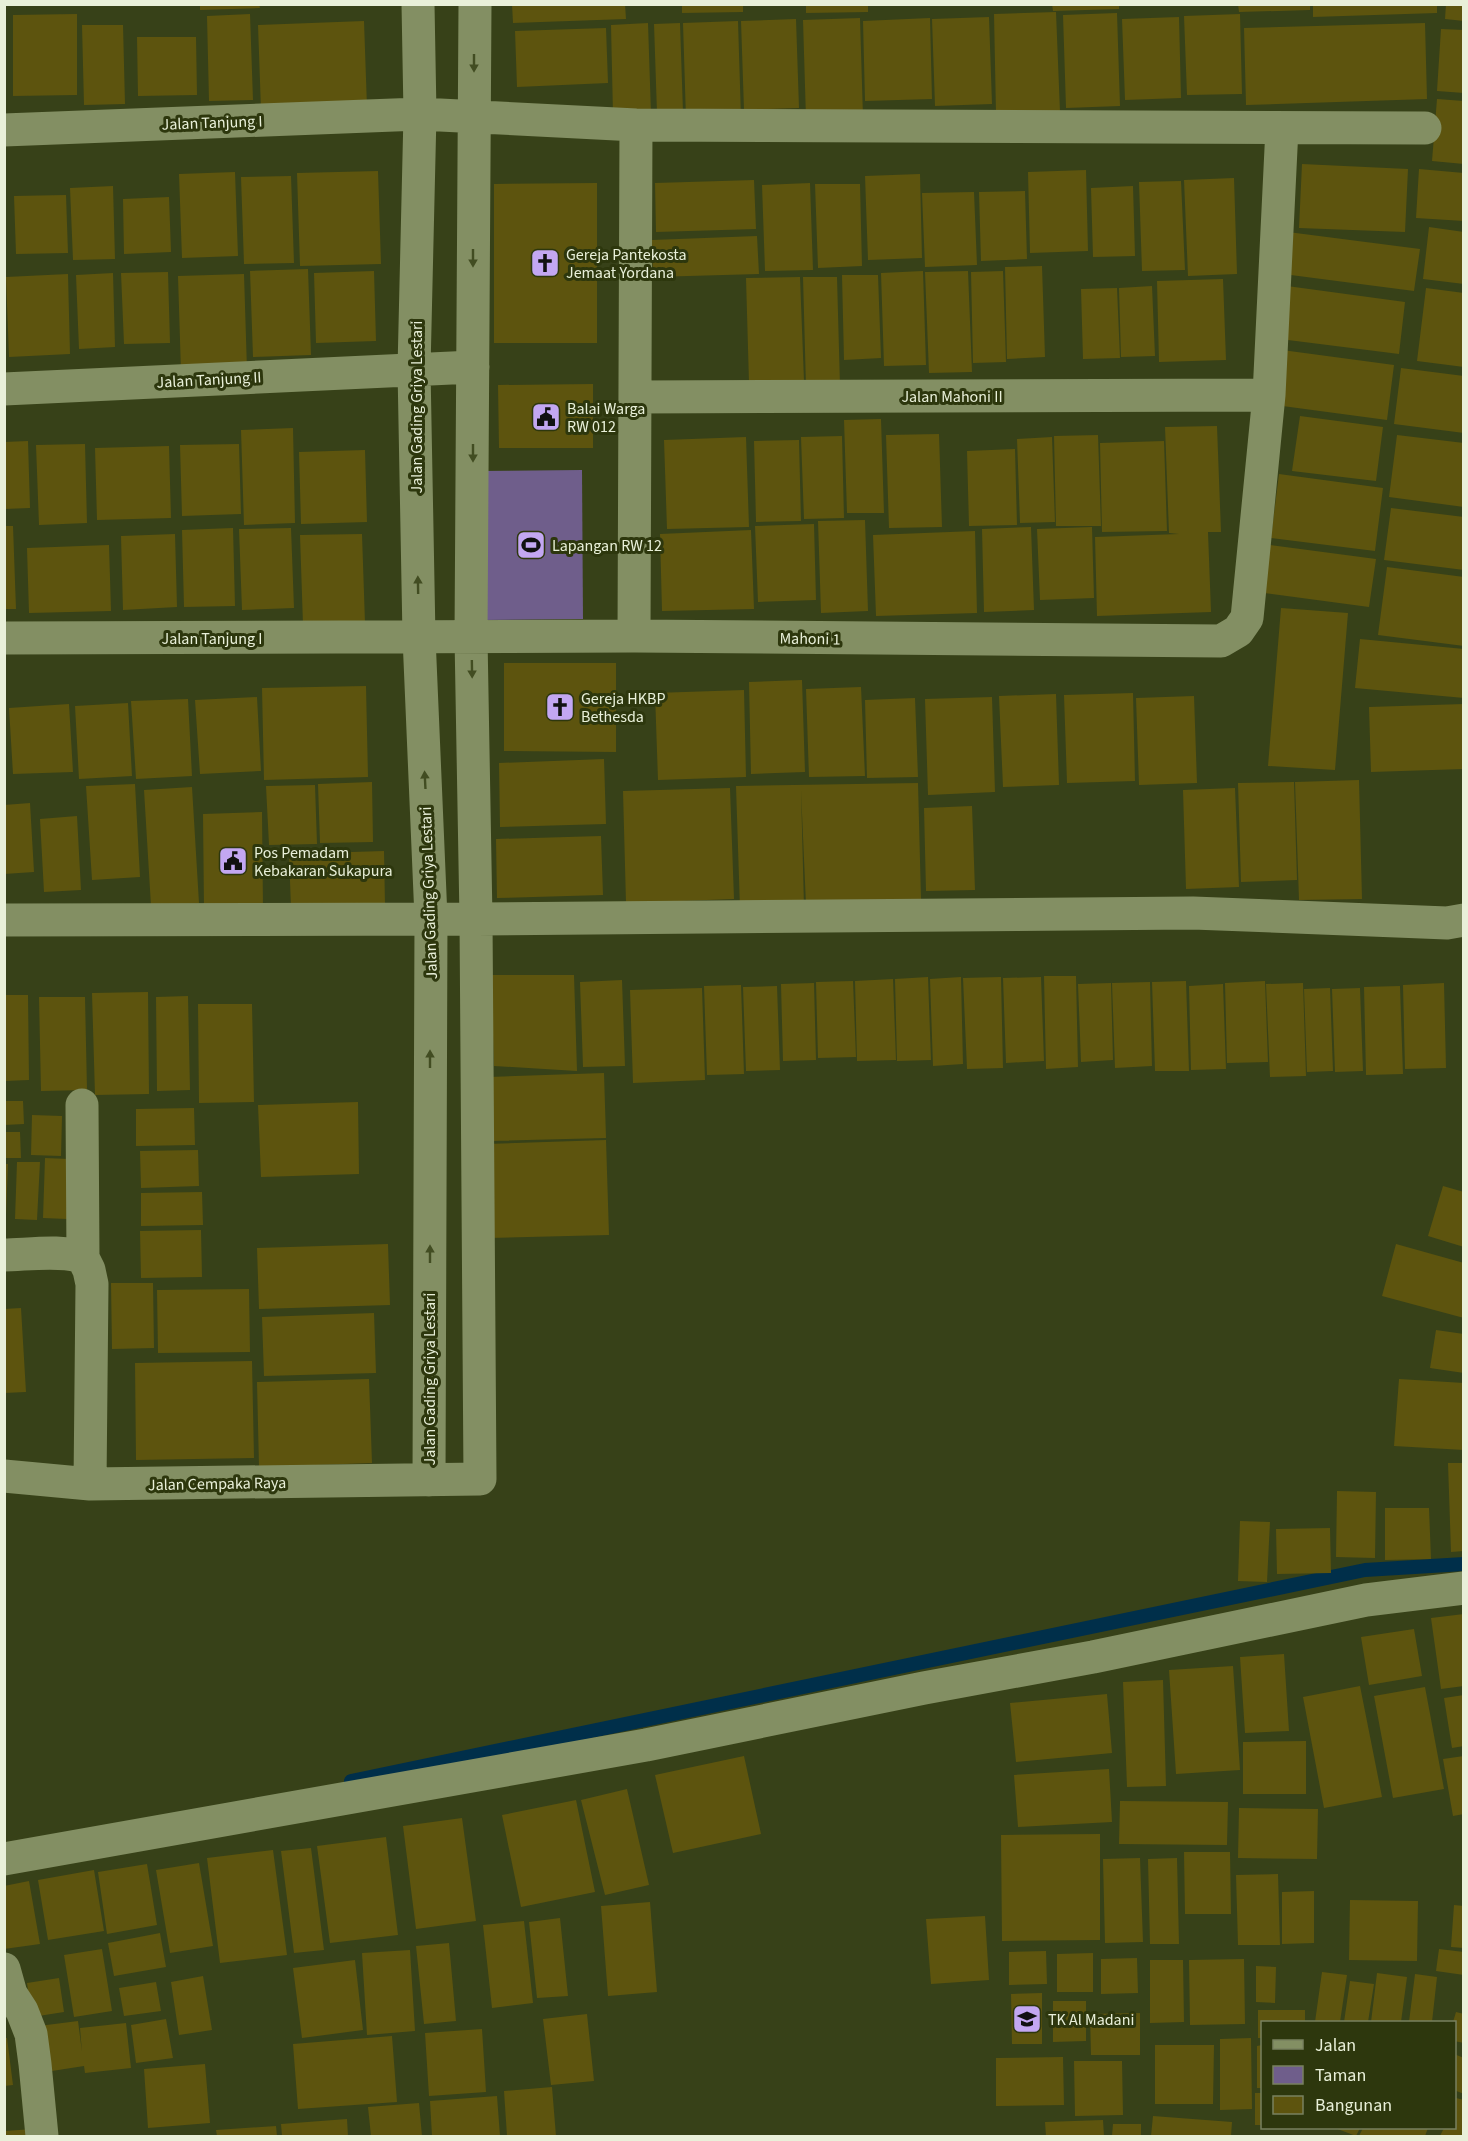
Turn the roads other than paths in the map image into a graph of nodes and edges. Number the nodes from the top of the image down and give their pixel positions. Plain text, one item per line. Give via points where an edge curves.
1 (418, 4) edge
2 (475, 4) edge
3 (420, 114) junction
4 (474, 116) junction
5 (636, 125) junction
6 (1282, 128) junction
7 (1425, 128) dead end
8 (4, 130) edge
9 (473, 366) junction
10 (414, 369) junction
11 (4, 389) edge
12 (1269, 395) junction
13 (635, 398) junction
14 (634, 636) junction
15 (419, 637) junction
16 (471, 637) junction
17 (4, 638) edge
18 (431, 918) junction
19 (476, 919) junction
20 (4, 920) edge
21 (1464, 920) edge
22 (82, 1105) dead end
23 (4, 1255) edge
24 (83, 1258) junction
25 (4, 1476) edge
26 (429, 1480) junction
27 (90, 1484) junction
28 (1464, 1588) edge
29 (4, 1859) edge
30 (4, 1969) edge
31 (42, 2136) edge

1 - 3 street, Jalan Gading Griya Lestari
2 -> 4 street, Jalan Gading Griya Lestari
3 - 4 street, Jalan Tanjung I
3 - 8 street, Jalan Tanjung I
3 - 10 street, Jalan Gading Griya Lestari
4 - 5 street, Jalan Tanjung I
4 -> 9 street, Jalan Gading Griya Lestari
5 - 6 street, Jalan Tanjung I
5 - 13 street
6 - 7 street, Jalan Tanjung I
6 - 12 street, Mahoni 1
9 - 10 street, Jalan Tanjung II
9 -> 16 street, Jalan Gading Griya Lestari
10 - 11 street, Jalan Tanjung II
15 -> 10 street, Jalan Gading Griya Lestari
12 - 13 street, Jalan Mahoni II
12 - 14 street, Mahoni 1 via 1247,618 1238,631 1221,640
13 - 14 street
14 - 16 street, Mahoni 1
15 - 16 street, Mahoni 1
15 - 17 street, Jalan Tanjung I
18 -> 15 street, Jalan Gading Griya Lestari
16 -> 19 street, Jalan Gading Griya Lestari
18 - 19 street
18 - 20 street
26 -> 18 street, Jalan Gading Griya Lestari
19 - 21 street via 1193,913 1447,923
19 - 26 street, Jalan Gading Griya Lestari via 480,1479
22 - 24 street
23 - 24 street via 76,1254
24 - 27 street via 92,1284
25 - 27 street, Jalan Cempaka Raya
26 - 27 street, Jalan Cempaka Raya
28 - 29 street via 1366,1600 646,1745
30 - 31 street via 30,2034

